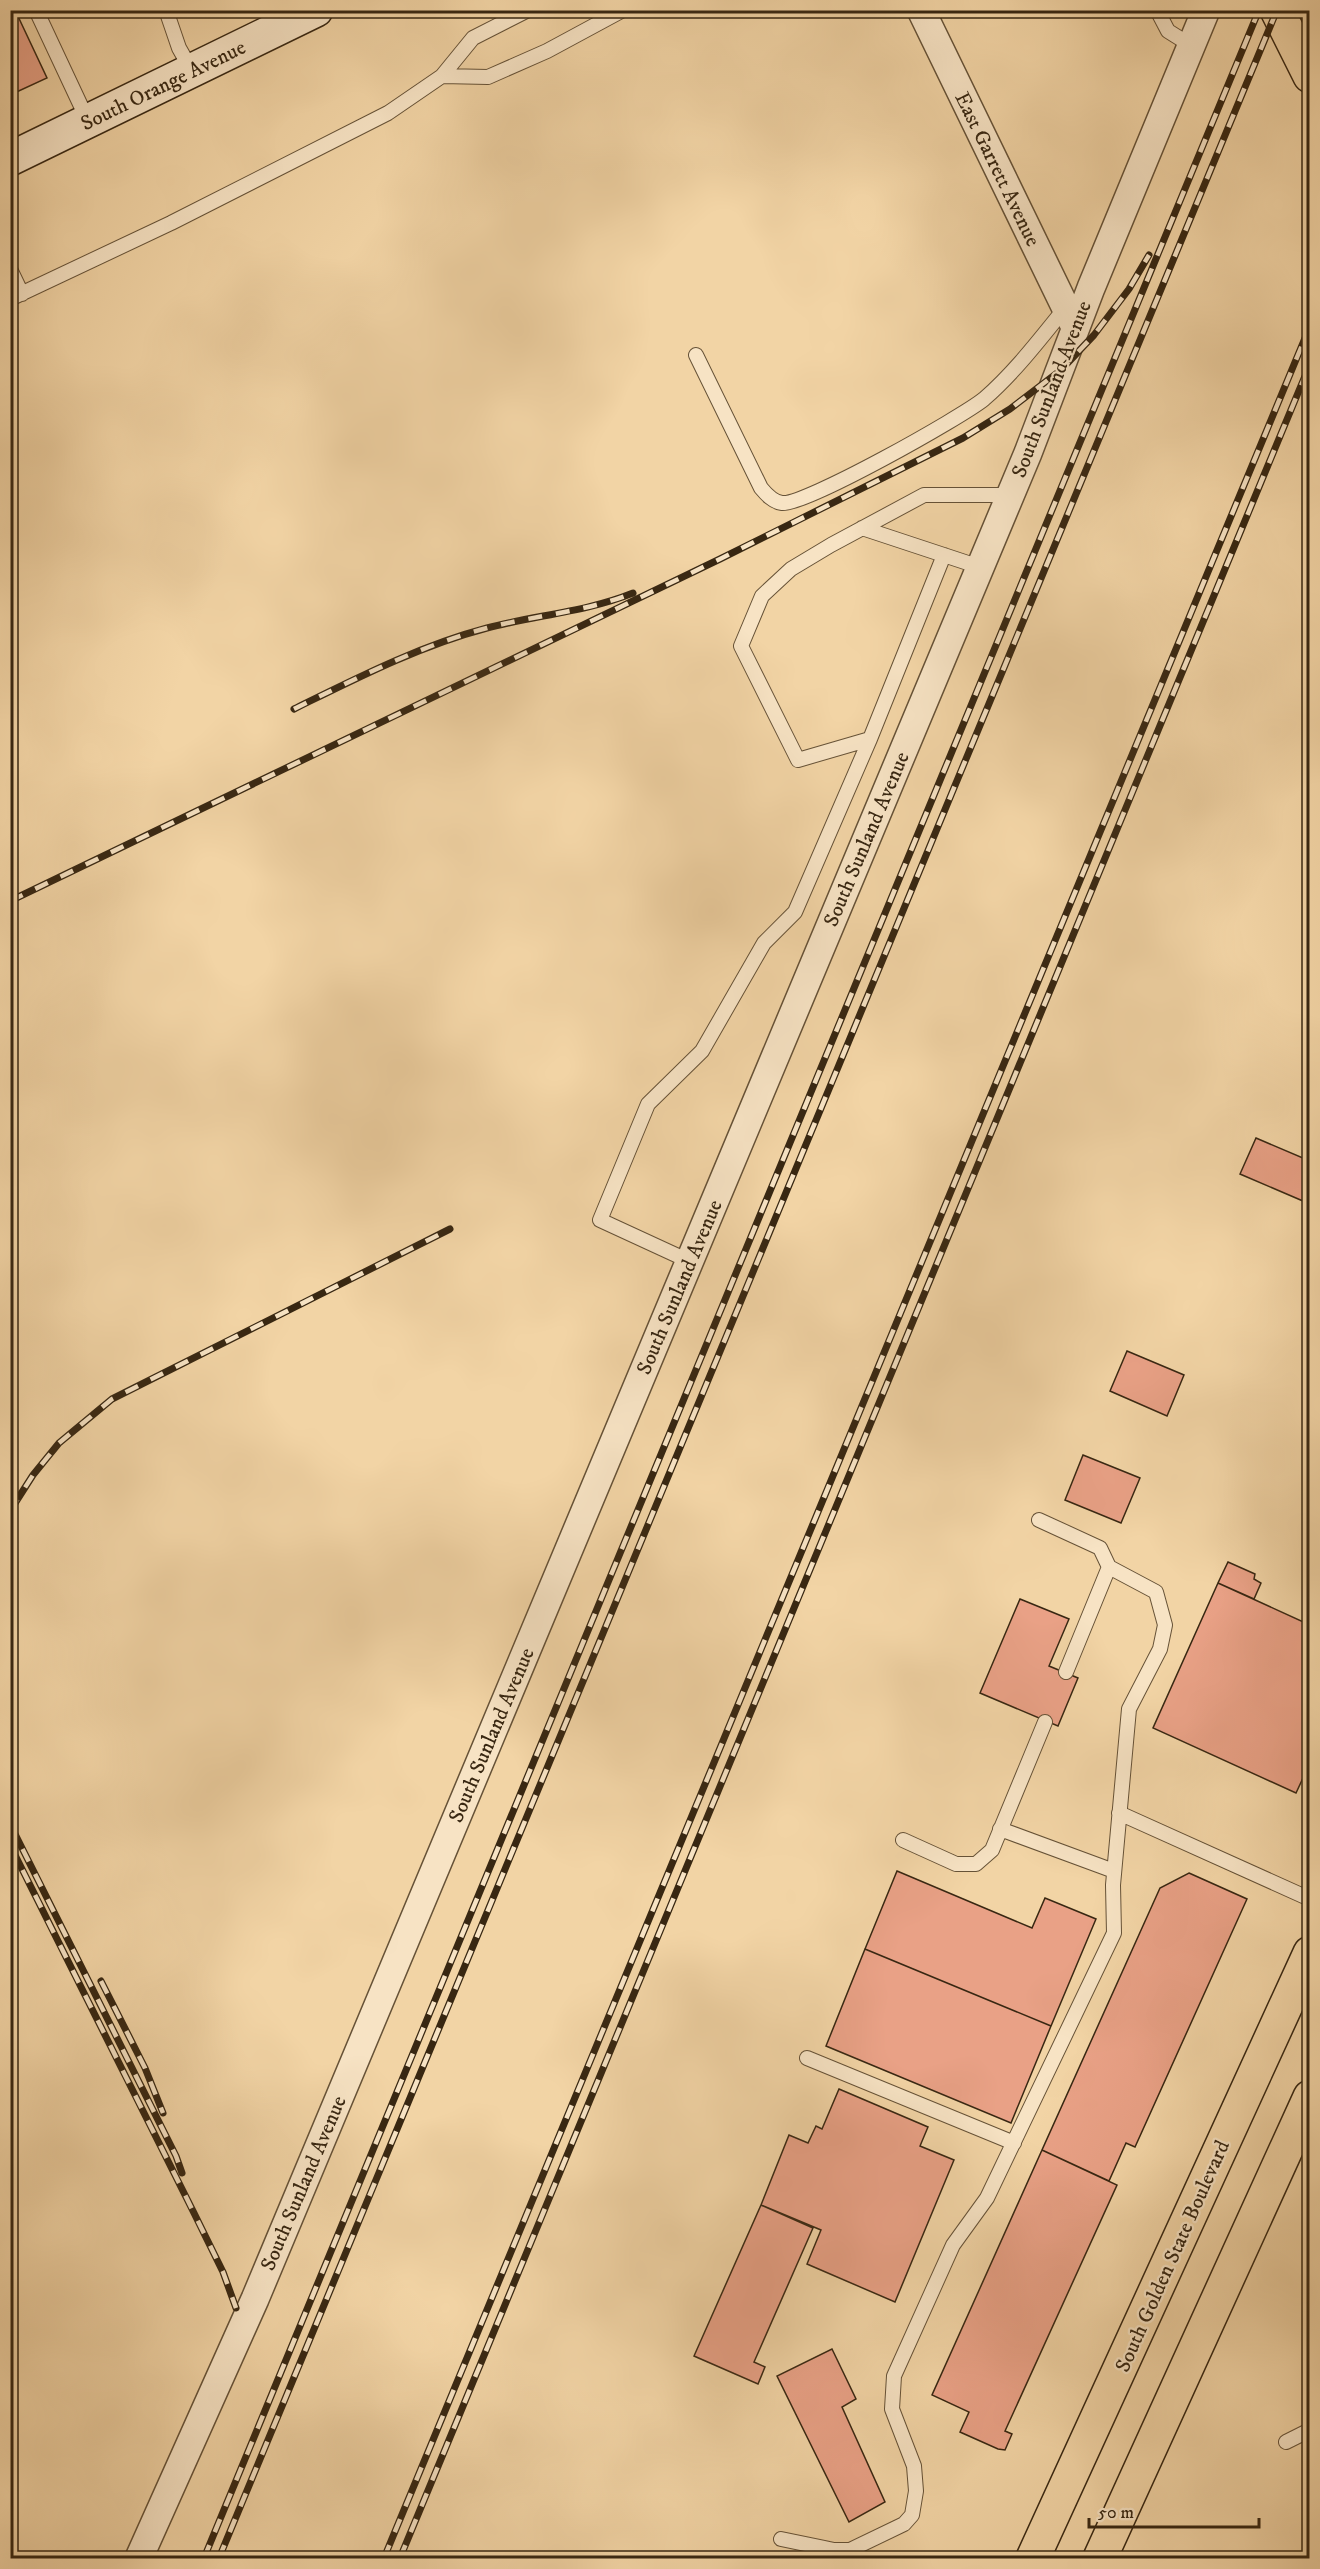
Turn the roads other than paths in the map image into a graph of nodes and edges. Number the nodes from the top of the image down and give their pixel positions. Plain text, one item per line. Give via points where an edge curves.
1 (36, 10) edge
2 (166, 10) edge
3 (316, 10) edge
4 (528, 10) edge
5 (623, 10) edge
6 (921, 10) edge
7 (1157, 10) edge
8 (1206, 10) edge
9 (1277, 10) edge
10 (1192, 46) junction
11 (192, 70) junction
12 (442, 76) junction
13 (1310, 76) edge
14 (88, 122) junction
15 (10, 159) edge
16 (10, 269) edge
17 (16, 296) edge
18 (1071, 317) junction
19 (696, 355) dead end
20 (1010, 495) junction
21 (862, 528) junction
22 (944, 555) junction
23 (980, 567) junction
24 (870, 739) junction
25 (689, 1261) junction
26 (1039, 1520) dead end
27 (1109, 1567) junction
28 (1066, 1672) dead end
29 (1045, 1722) dead end
30 (1119, 1813) junction
31 (1000, 1829) junction
32 (903, 1840) dead end
33 (1114, 1871) junction
34 (1310, 1899) edge
35 (1310, 1953) edge
36 (807, 2058) dead end
37 (1310, 2097) edge
38 (1014, 2143) junction
39 (1172, 2400) junction
40 (1310, 2430) edge
41 (1286, 2442) dead end
42 (1057, 2506) junction
43 (781, 2539) dead end
44 (139, 2559) edge
45 (1022, 2559) edge
46 (1033, 2559) edge
47 (1100, 2559) edge
48 (1117, 2559) edge

1 - 14 lane
2 - 11 lane via 179,48
3 - 11 street, South Orange Avenue
4 - 12 lane via 473,38
5 - 12 lane via 489,77
6 - 18 street, East Garrett Avenue
7 - 10 lane via 1167,31
8 - 10 street, South Sunland Avenue
9 - 13 main road
10 - 18 street, South Sunland Avenue
11 - 14 street, South Orange Avenue
12 - 17 lane via 388,112 171,223
14 - 15 street, South Orange Avenue
16 - 17 lane
18 - 19 lane via 971,409 882,459 788,503 770,498 760,488
18 - 20 street, South Sunland Avenue
20 - 21 lane via 924,495
20 - 23 street, South Sunland Avenue
21 - 22 lane
21 - 24 lane via 791,569 762,596 741,645 798,760
22 - 23 lane
22 - 24 lane
23 - 25 street, South Sunland Avenue
24 - 25 lane via 795,912 764,943 702,1051 648,1104 600,1220
25 - 44 street, South Sunland Avenue via 255,2299
26 - 27 lane via 1100,1548
27 - 28 lane
27 - 30 lane via 1156,1592 1165,1624 1160,1649 1129,1709
29 - 31 lane
30 - 33 lane
30 - 34 lane
31 - 32 lane via 992,1850 976,1864 956,1864
31 - 33 lane
33 - 38 lane via 1114,1933
35 - 42 main road, South Golden State Boulevard
36 - 38 lane
37 - 39 main road
38 - 43 lane via 987,2198 953,2245 894,2376 892,2409 914,2466 916,2491 912,2514 904,2524 850,2550
39 - 47 main road
39 - 48 main road
40 - 41 lane
42 - 45 main road
42 - 46 main road, South Golden State Boulevard

